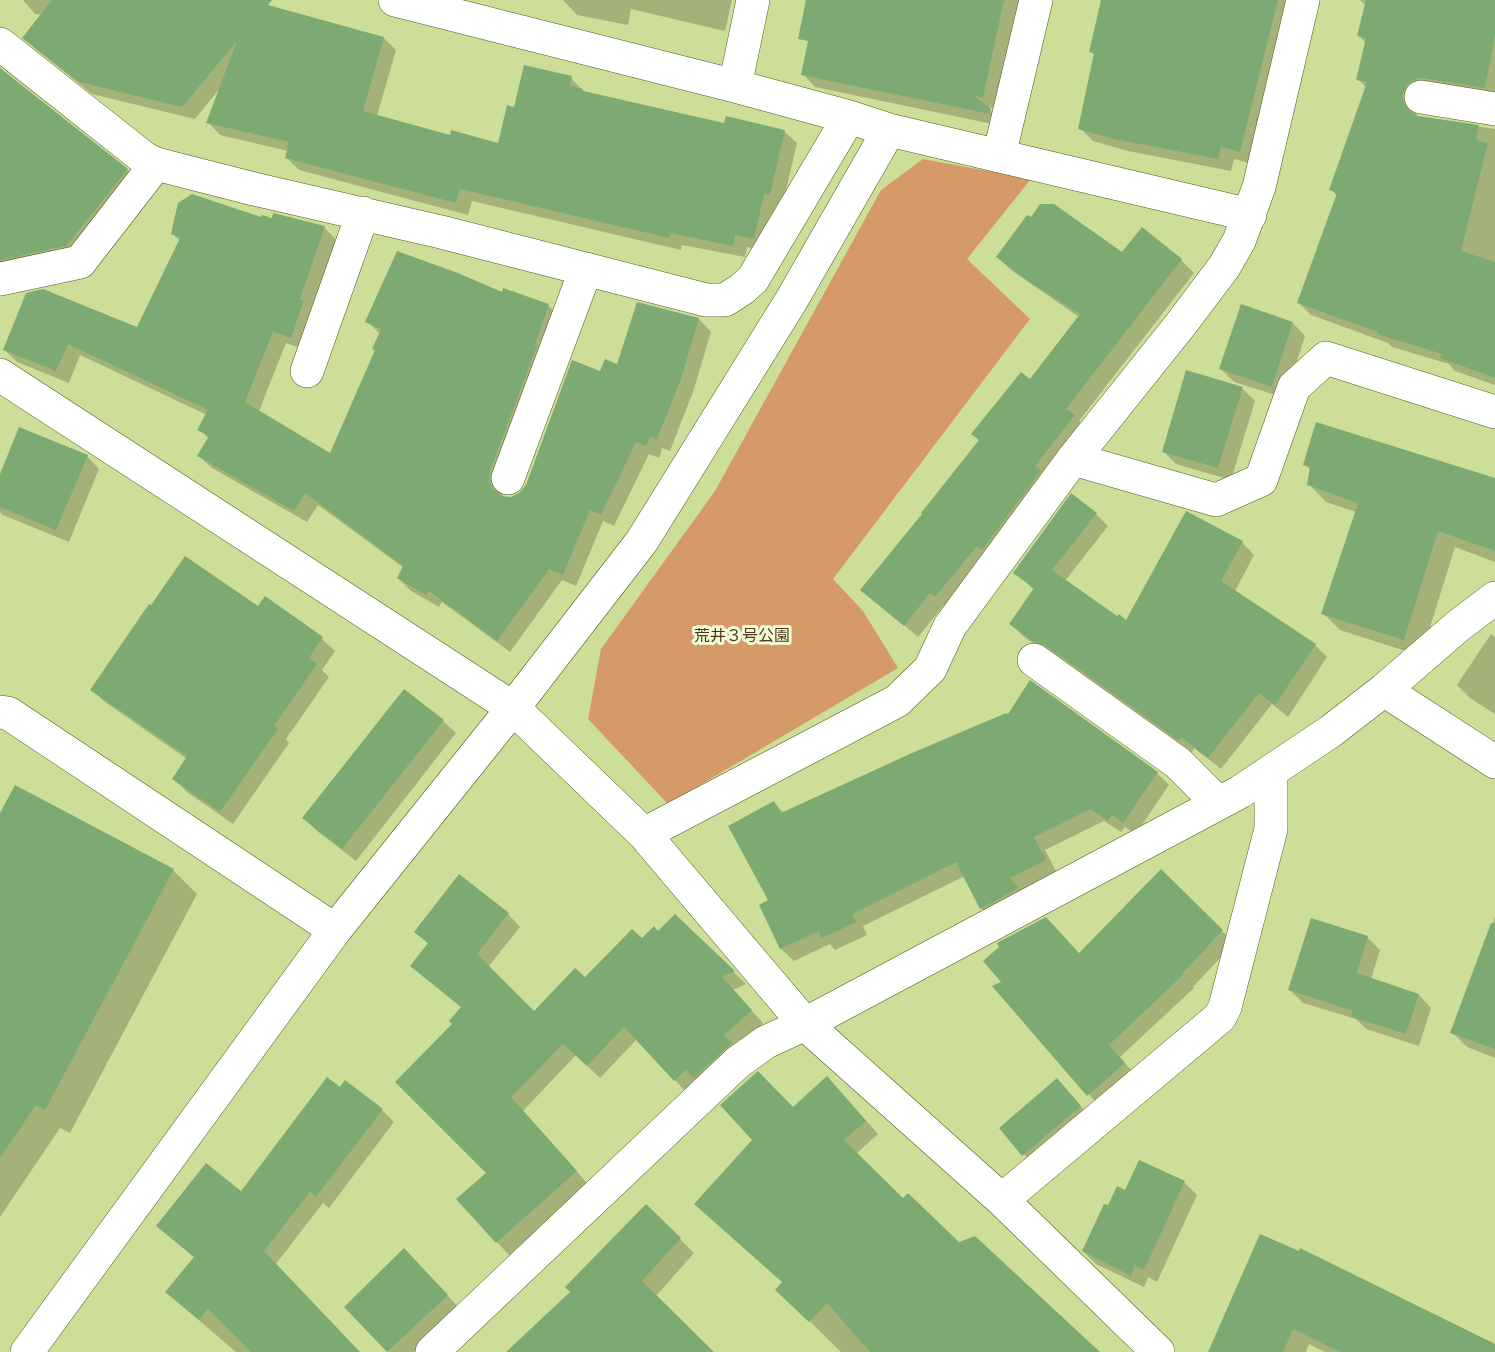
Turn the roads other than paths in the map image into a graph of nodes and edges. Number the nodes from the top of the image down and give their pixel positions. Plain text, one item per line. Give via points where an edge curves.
1 (395, 0) edge
2 (753, 0) edge
3 (1036, 0) edge
4 (1303, 0) edge
5 (0, 44) edge
6 (735, 86) junction
7 (1421, 97) dead end
8 (1495, 109) edge
9 (849, 117) junction
10 (889, 130) junction
11 (999, 156) junction
12 (156, 164) junction
13 (363, 213) junction
14 (1250, 215) junction
15 (586, 269) junction
16 (0, 279) edge
17 (308, 371) dead end
18 (0, 375) edge
19 (1495, 412) edge
20 (1073, 459) junction
21 (508, 478) dead end
22 (1495, 598) edge
23 (1034, 660) dead end
24 (1384, 690) junction
25 (513, 708) junction
26 (0, 712) edge
27 (1495, 762) edge
28 (1271, 772) junction
29 (1218, 803) junction
30 (644, 834) junction
31 (335, 930) junction
32 (805, 1024) junction
33 (1002, 1200) junction
34 (27, 1352) edge
35 (432, 1352) edge
36 (1158, 1352) edge

1 - 6 street
2 - 6 street
3 - 11 street
4 - 14 street
5 - 12 street
6 - 9 street
7 - 8 street
9 - 10 street
9 - 15 street via 753,279 725,300 706,300
10 - 11 street
10 - 25 street via 791,301 659,515
11 - 14 street
12 - 13 street
12 - 16 street via 80,262
13 - 15 street
13 - 17 street
14 - 20 street via 1224,267
15 - 21 street
18 - 25 street
19 - 20 street via 1326,358 1294,387 1261,480 1216,501
20 - 30 street via 950,626 930,669 897,701
22 - 24 street
23 - 29 street via 1178,763
24 - 27 street
24 - 28 street
25 - 30 street
25 - 31 street
26 - 31 street via 8,713
28 - 29 street
28 - 33 street via 1271,829 1220,1017
29 - 32 street
30 - 32 street
31 - 34 street
32 - 33 street
32 - 35 street via 766,1042 738,1062
33 - 36 street

